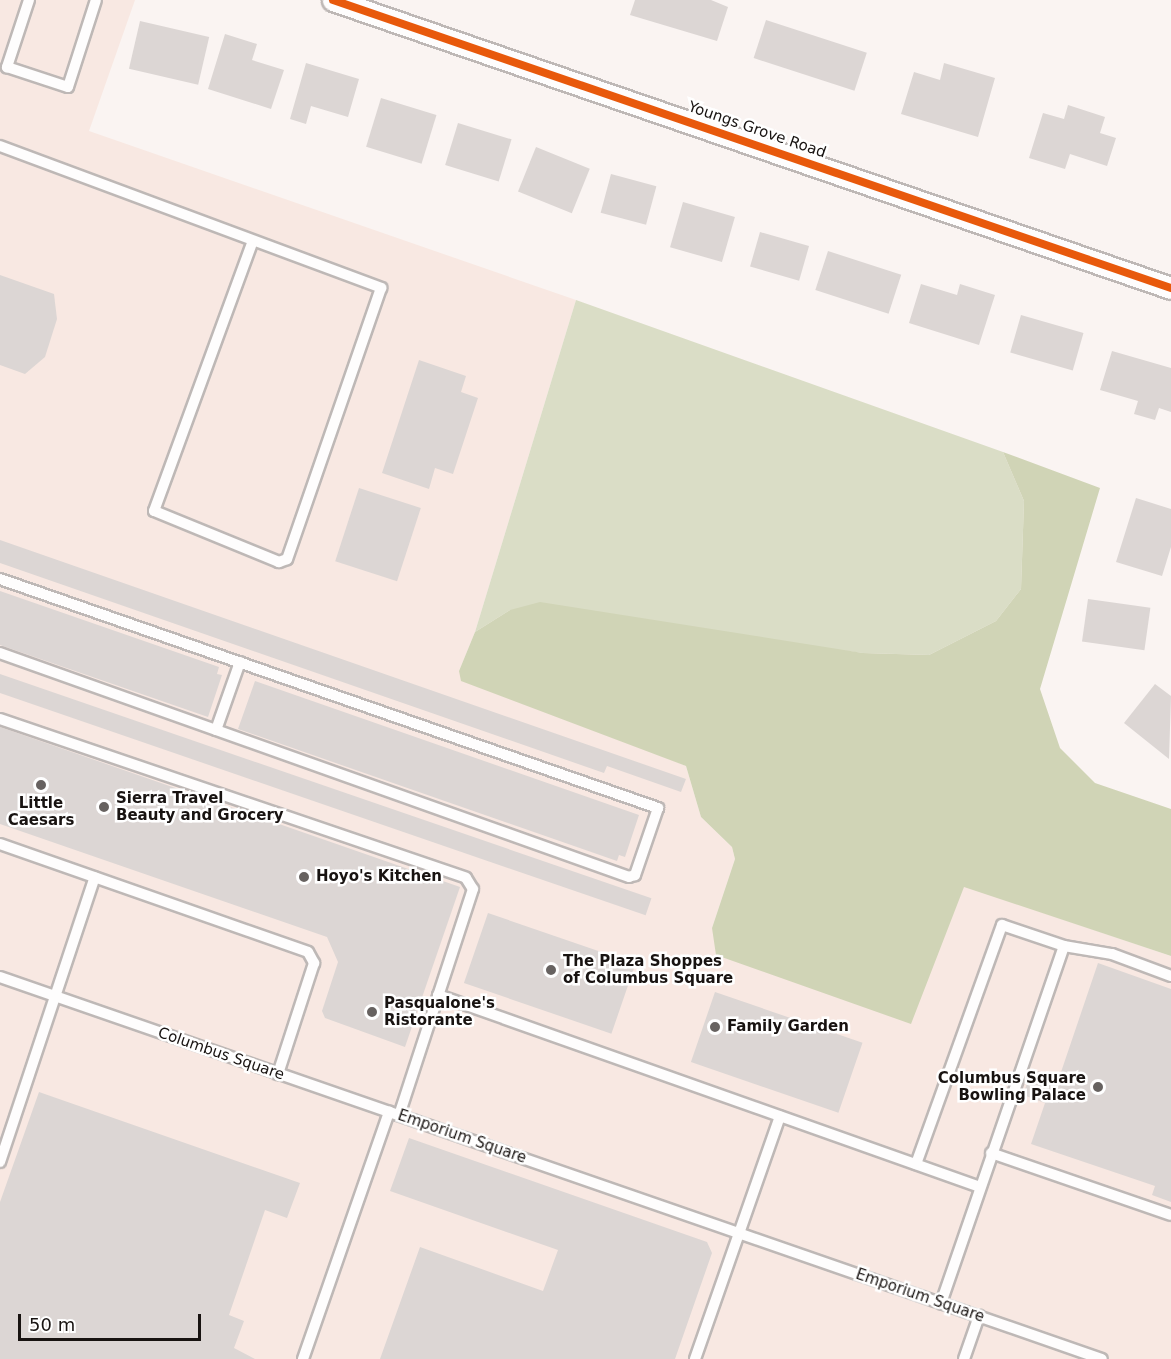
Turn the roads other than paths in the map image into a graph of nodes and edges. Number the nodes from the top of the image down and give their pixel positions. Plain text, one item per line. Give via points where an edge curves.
1 (29, 0) edge
2 (96, 0) edge
3 (333, 0) edge
4 (0, 146) edge
5 (252, 243) junction
6 (1171, 288) edge
7 (0, 579) edge
8 (0, 653) edge
9 (240, 662) junction
10 (0, 719) edge
11 (216, 730) junction
12 (0, 844) edge
13 (95, 877) junction
14 (1064, 946) junction
15 (1171, 976) edge
16 (0, 977) edge
17 (438, 995) junction
18 (54, 996) junction
19 (278, 1074) junction
20 (394, 1114) junction
21 (780, 1116) junction
22 (991, 1153) junction
23 (0, 1162) edge
24 (916, 1164) junction
25 (980, 1187) junction
26 (1171, 1215) edge
27 (739, 1232) junction
28 (941, 1303) junction
29 (979, 1316) junction
30 (303, 1359) edge
31 (695, 1359) edge
32 (964, 1359) edge
33 (1102, 1359) edge

1 - 2 lane via 7,67 68,87
3 - 6 street, Youngs Grove Road
4 - 5 lane
5 - 5 lane via 377,286 382,293 287,559 279,562 154,511
7 - 9 lane
8 - 11 lane
9 - 11 lane
9 - 11 lane via 657,804 635,875
10 - 17 lane via 466,878 473,889
12 - 13 lane
13 - 18 lane
13 - 19 lane via 308,952 314,963
14 - 15 lane via 1112,954
14 - 22 lane
14 - 24 lane via 1002,925
16 - 18 lane, Columbus Square
17 - 20 lane
17 - 21 lane
18 - 19 lane, Columbus Square
18 - 23 lane
19 - 20 lane, Columbus Square
20 - 27 lane, Emporium Square
20 - 30 lane
21 - 24 lane
21 - 27 lane
22 - 25 lane
22 - 26 lane
24 - 25 lane
25 - 28 lane
27 - 28 lane, Emporium Square
27 - 31 lane
28 - 29 lane, Emporium Square
29 - 32 lane
29 - 33 lane, Emporium Square

